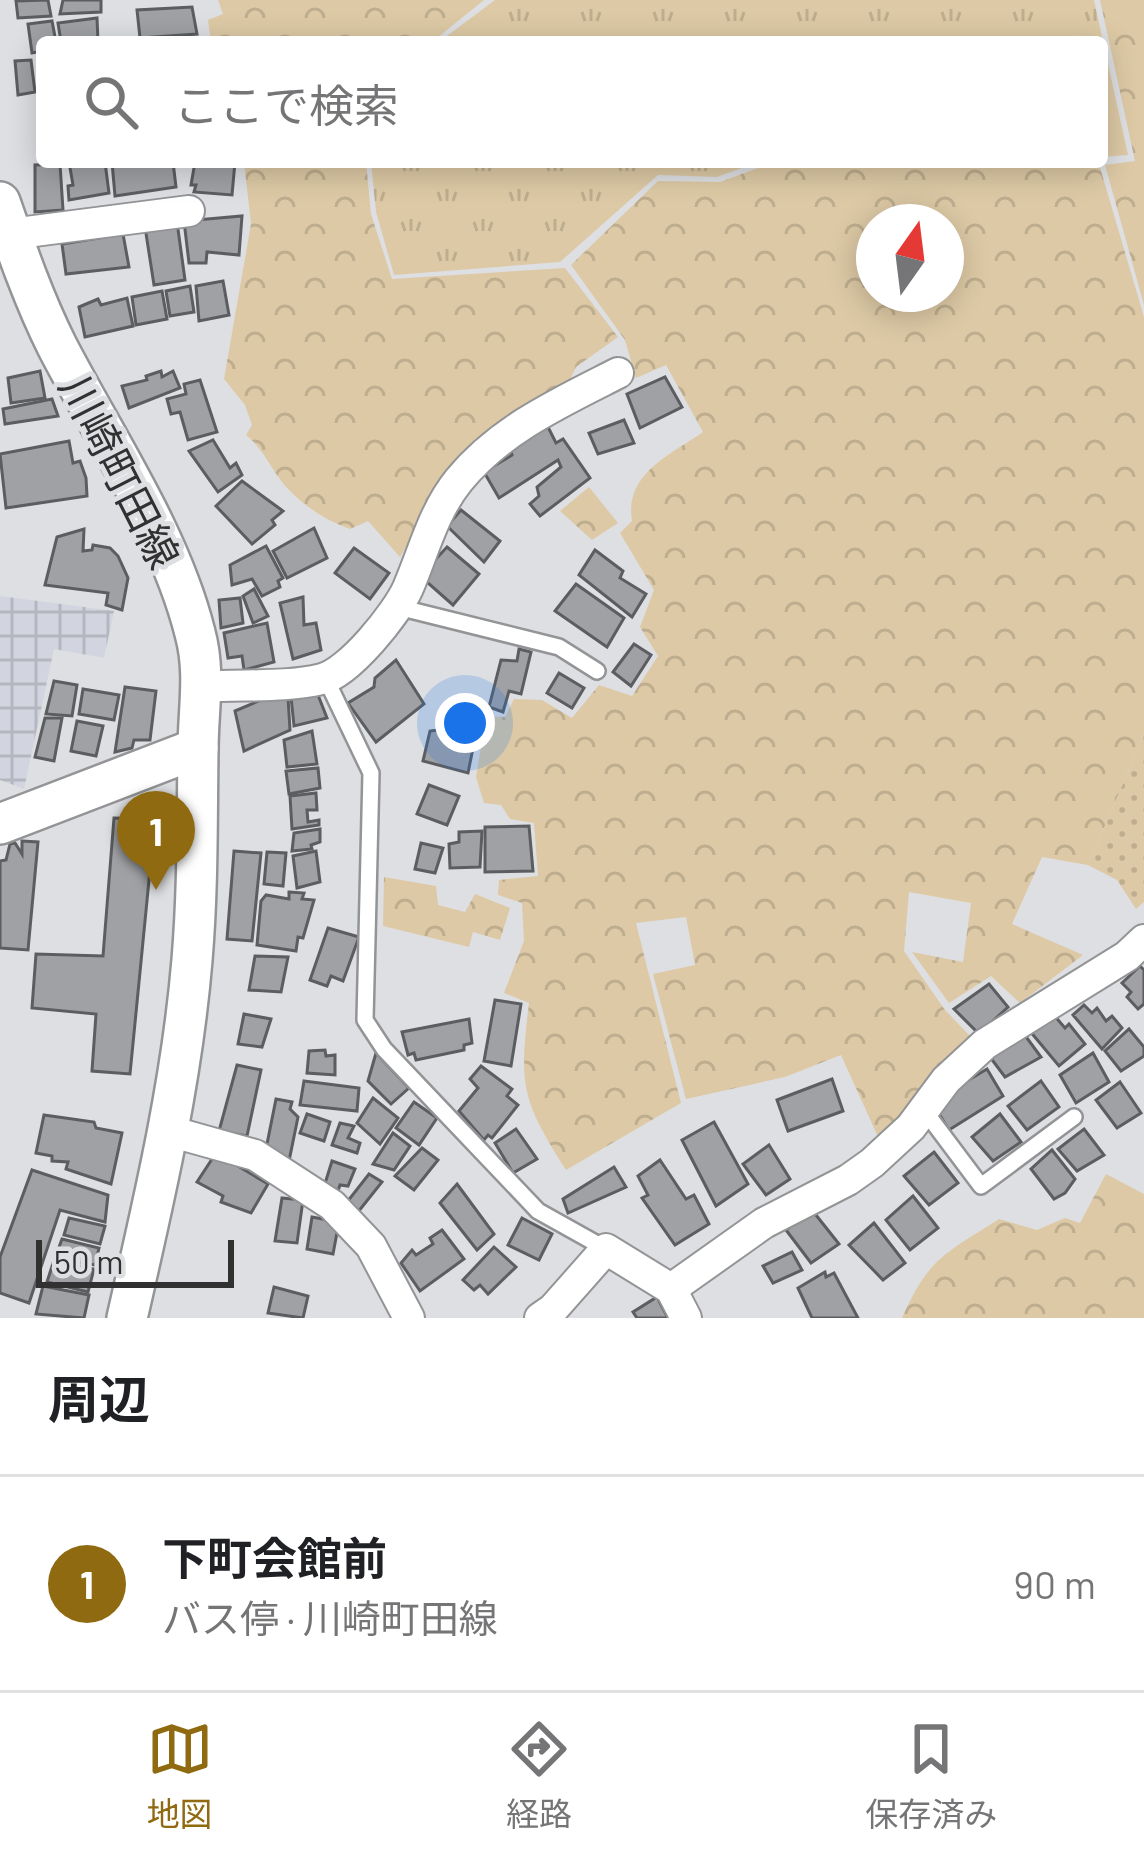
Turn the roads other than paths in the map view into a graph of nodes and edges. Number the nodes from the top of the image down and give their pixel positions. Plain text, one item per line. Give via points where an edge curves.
1 (189, 211) dead end
2 (6, 218) edge
3 (618, 373) dead end
4 (398, 607) junction
5 (598, 671) dead end
6 (326, 679) junction
7 (202, 687) junction
8 (198, 748) junction
9 (0, 824) edge
10 (1144, 940) edge
11 (924, 1110) junction
12 (1074, 1118) dead end
13 (170, 1131) junction
14 (606, 1250) junction
15 (671, 1289) junction
16 (127, 1318) edge
17 (409, 1318) edge
18 (540, 1318) edge
19 (686, 1318) edge

1 - 2 street
2 - 7 main road, 川崎町田線 via 56,343 172,568 196,633
3 - 4 street via 540,412 479,459 430,529
4 - 5 lane via 559,647
4 - 6 street
6 - 7 street
6 - 14 lane via 371,773 365,1020 538,1211
7 - 8 main road, 川崎町田線
8 - 9 main road
8 - 13 main road, 川崎町田線 via 192,964
10 - 11 street via 985,1044
11 - 12 lane via 981,1186
11 - 15 street via 848,1180 764,1223
13 - 16 main road, 川崎町田線
13 - 17 street via 255,1155 332,1205 371,1246
14 - 15 street
14 - 18 street
15 - 19 street

